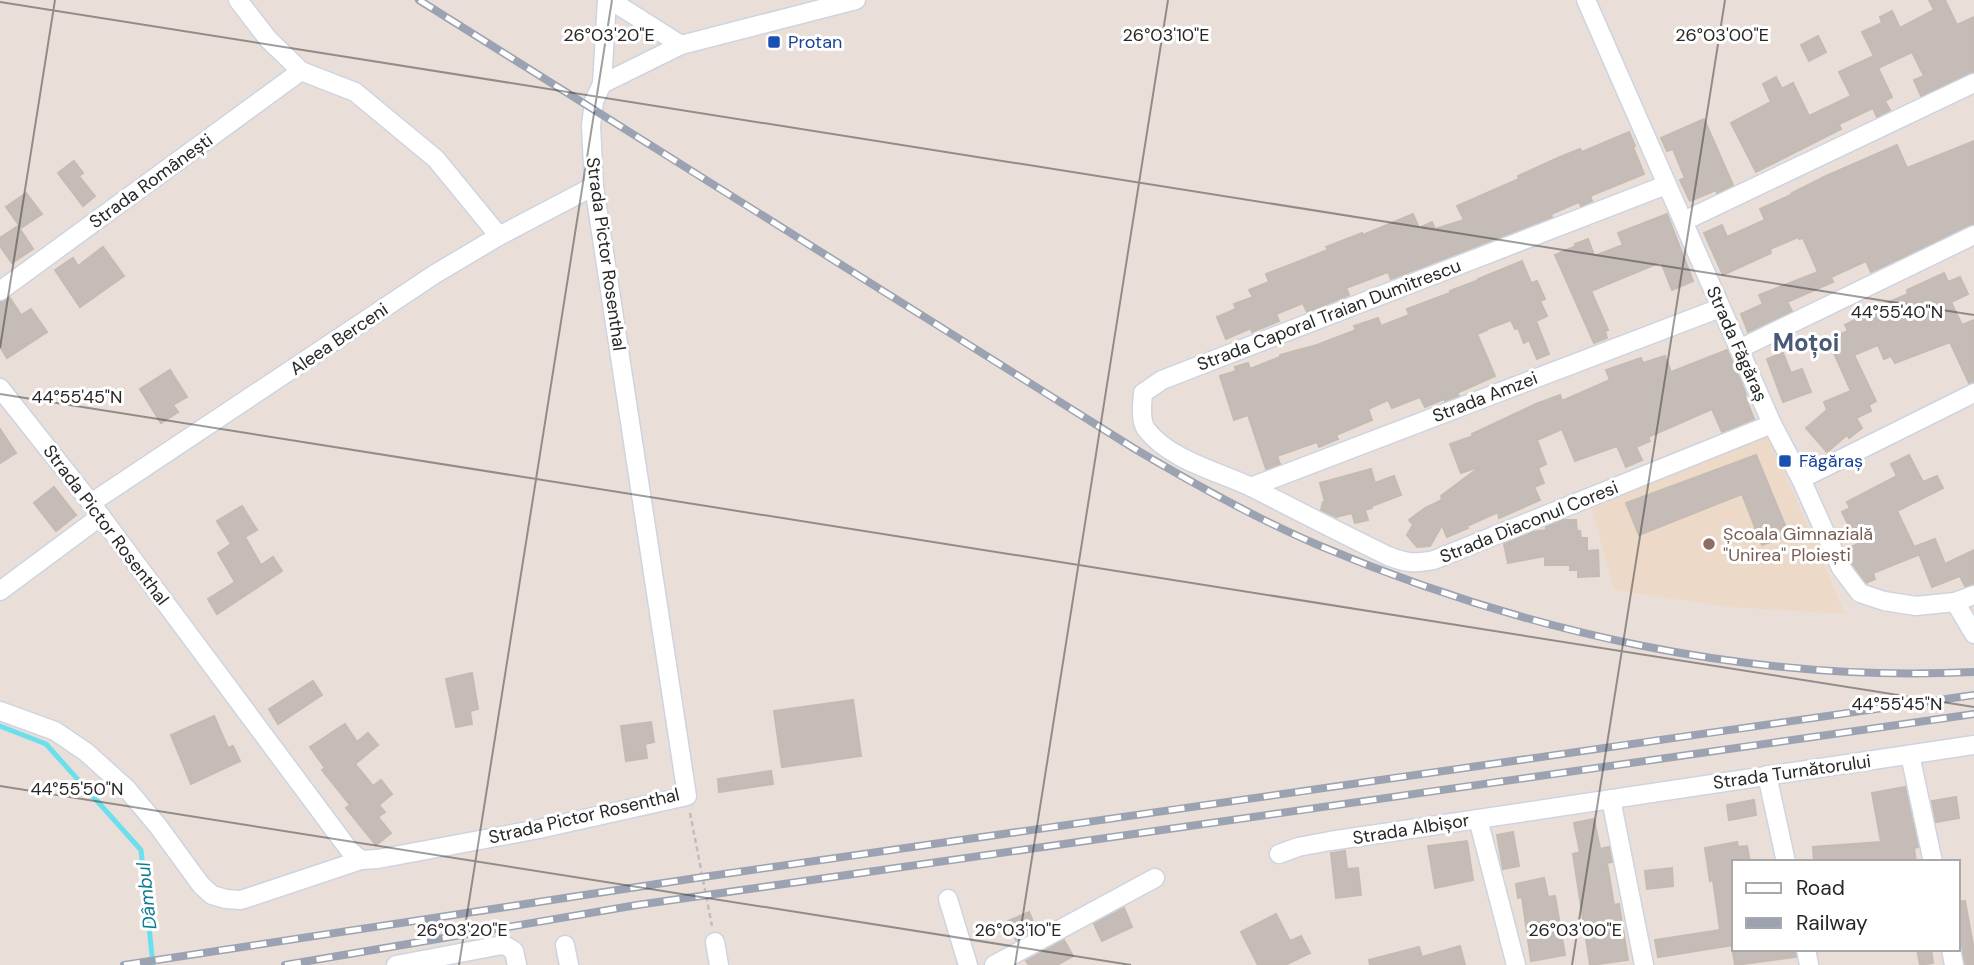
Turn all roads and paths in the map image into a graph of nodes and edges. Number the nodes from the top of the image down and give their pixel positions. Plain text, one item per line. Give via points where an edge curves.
1 (238, 0) edge
2 (608, 0) edge
3 (856, 0) edge
4 (1586, 0) edge
5 (681, 45) junction
6 (301, 71) junction
7 (1974, 83) edge
8 (602, 84) junction
9 (1666, 185) junction
10 (594, 186) junction
11 (1684, 220) junction
12 (1974, 235) edge
13 (499, 236) junction
14 (0, 291) edge
15 (1720, 307) junction
16 (1739, 349) junction
17 (0, 388) edge
18 (1974, 393) edge
19 (1772, 424) junction
20 (1801, 480) junction
21 (1251, 487) junction
22 (96, 510) junction
23 (0, 590) edge
24 (1974, 595) edge
25 (1955, 602) junction
26 (1974, 634) edge
27 (0, 711) edge
28 (1974, 745) edge
29 (1910, 755) junction
30 (1767, 775) junction
31 (687, 796) junction
32 (1611, 799) junction
33 (1478, 819) junction
34 (1279, 854) dead end
35 (361, 860) junction
36 (1786, 860) edge
37 (1933, 860) edge
38 (1155, 878) dead end
39 (948, 899) dead end
40 (715, 942) joint
41 (565, 945) dead end
42 (396, 965) edge
43 (517, 965) edge
44 (569, 965) edge
45 (719, 965) edge
46 (968, 965) edge
47 (994, 965) edge
48 (1516, 965) edge
49 (1644, 965) edge

1 - 6 street
2 - 5 street, Strada Pictor Rosenthal
2 - 8 street, Strada Pictor Rosenthal
3 - 5 street
4 - 9 street, Strada Făgăraș
5 - 8 street
6 - 13 street via 355,92 436,159
6 - 14 street, Strada Românești
7 - 11 street
8 - 10 street, Strada Pictor Rosenthal via 592,110
9 - 11 street, Strada Făgăraș
9 - 21 street, Strada Caporal Traian Dumitrescu via 1162,380 1143,393 1144,427 1160,444
10 - 13 street, Aleea Berceni
10 - 31 street, Strada Pictor Rosenthal
11 - 15 street, Strada Făgăraș
12 - 16 street
13 - 22 street, Aleea Berceni via 435,274
15 - 16 street, Strada Făgăraș
15 - 21 street, Strada Amzei
16 - 19 street, Strada Făgăraș
17 - 22 street, Strada Pictor Rosenthal
18 - 20 street
19 - 20 street, Strada Făgăraș
19 - 21 street, Strada Diaconul Coresi via 1420,563 1388,556
20 - 25 street, Strada Făgăraș via 1841,568 1860,593 1916,606
22 - 23 street, Aleea Berceni
22 - 35 street, Strada Pictor Rosenthal
24 - 25 street, Strada Făgăraș
25 - 26 street
27 - 35 street via 55,731 86,752 127,789 212,894 241,900
28 - 29 street, Strada Turnătorului
29 - 30 street, Strada Turnătorului
29 - 37 street
30 - 32 street, Strada Turnătorului
30 - 36 street
31 - 35 street, Strada Pictor Rosenthal via 540,829
31 - 40 path
32 - 33 street, Strada Turnătorului
32 - 49 street
33 - 34 street, Strada Albișor via 1330,841
33 - 48 street, Strada Albișor
38 - 47 street
39 - 46 street
40 - 45 street
41 - 44 street
42 - 43 street via 502,945 514,951

